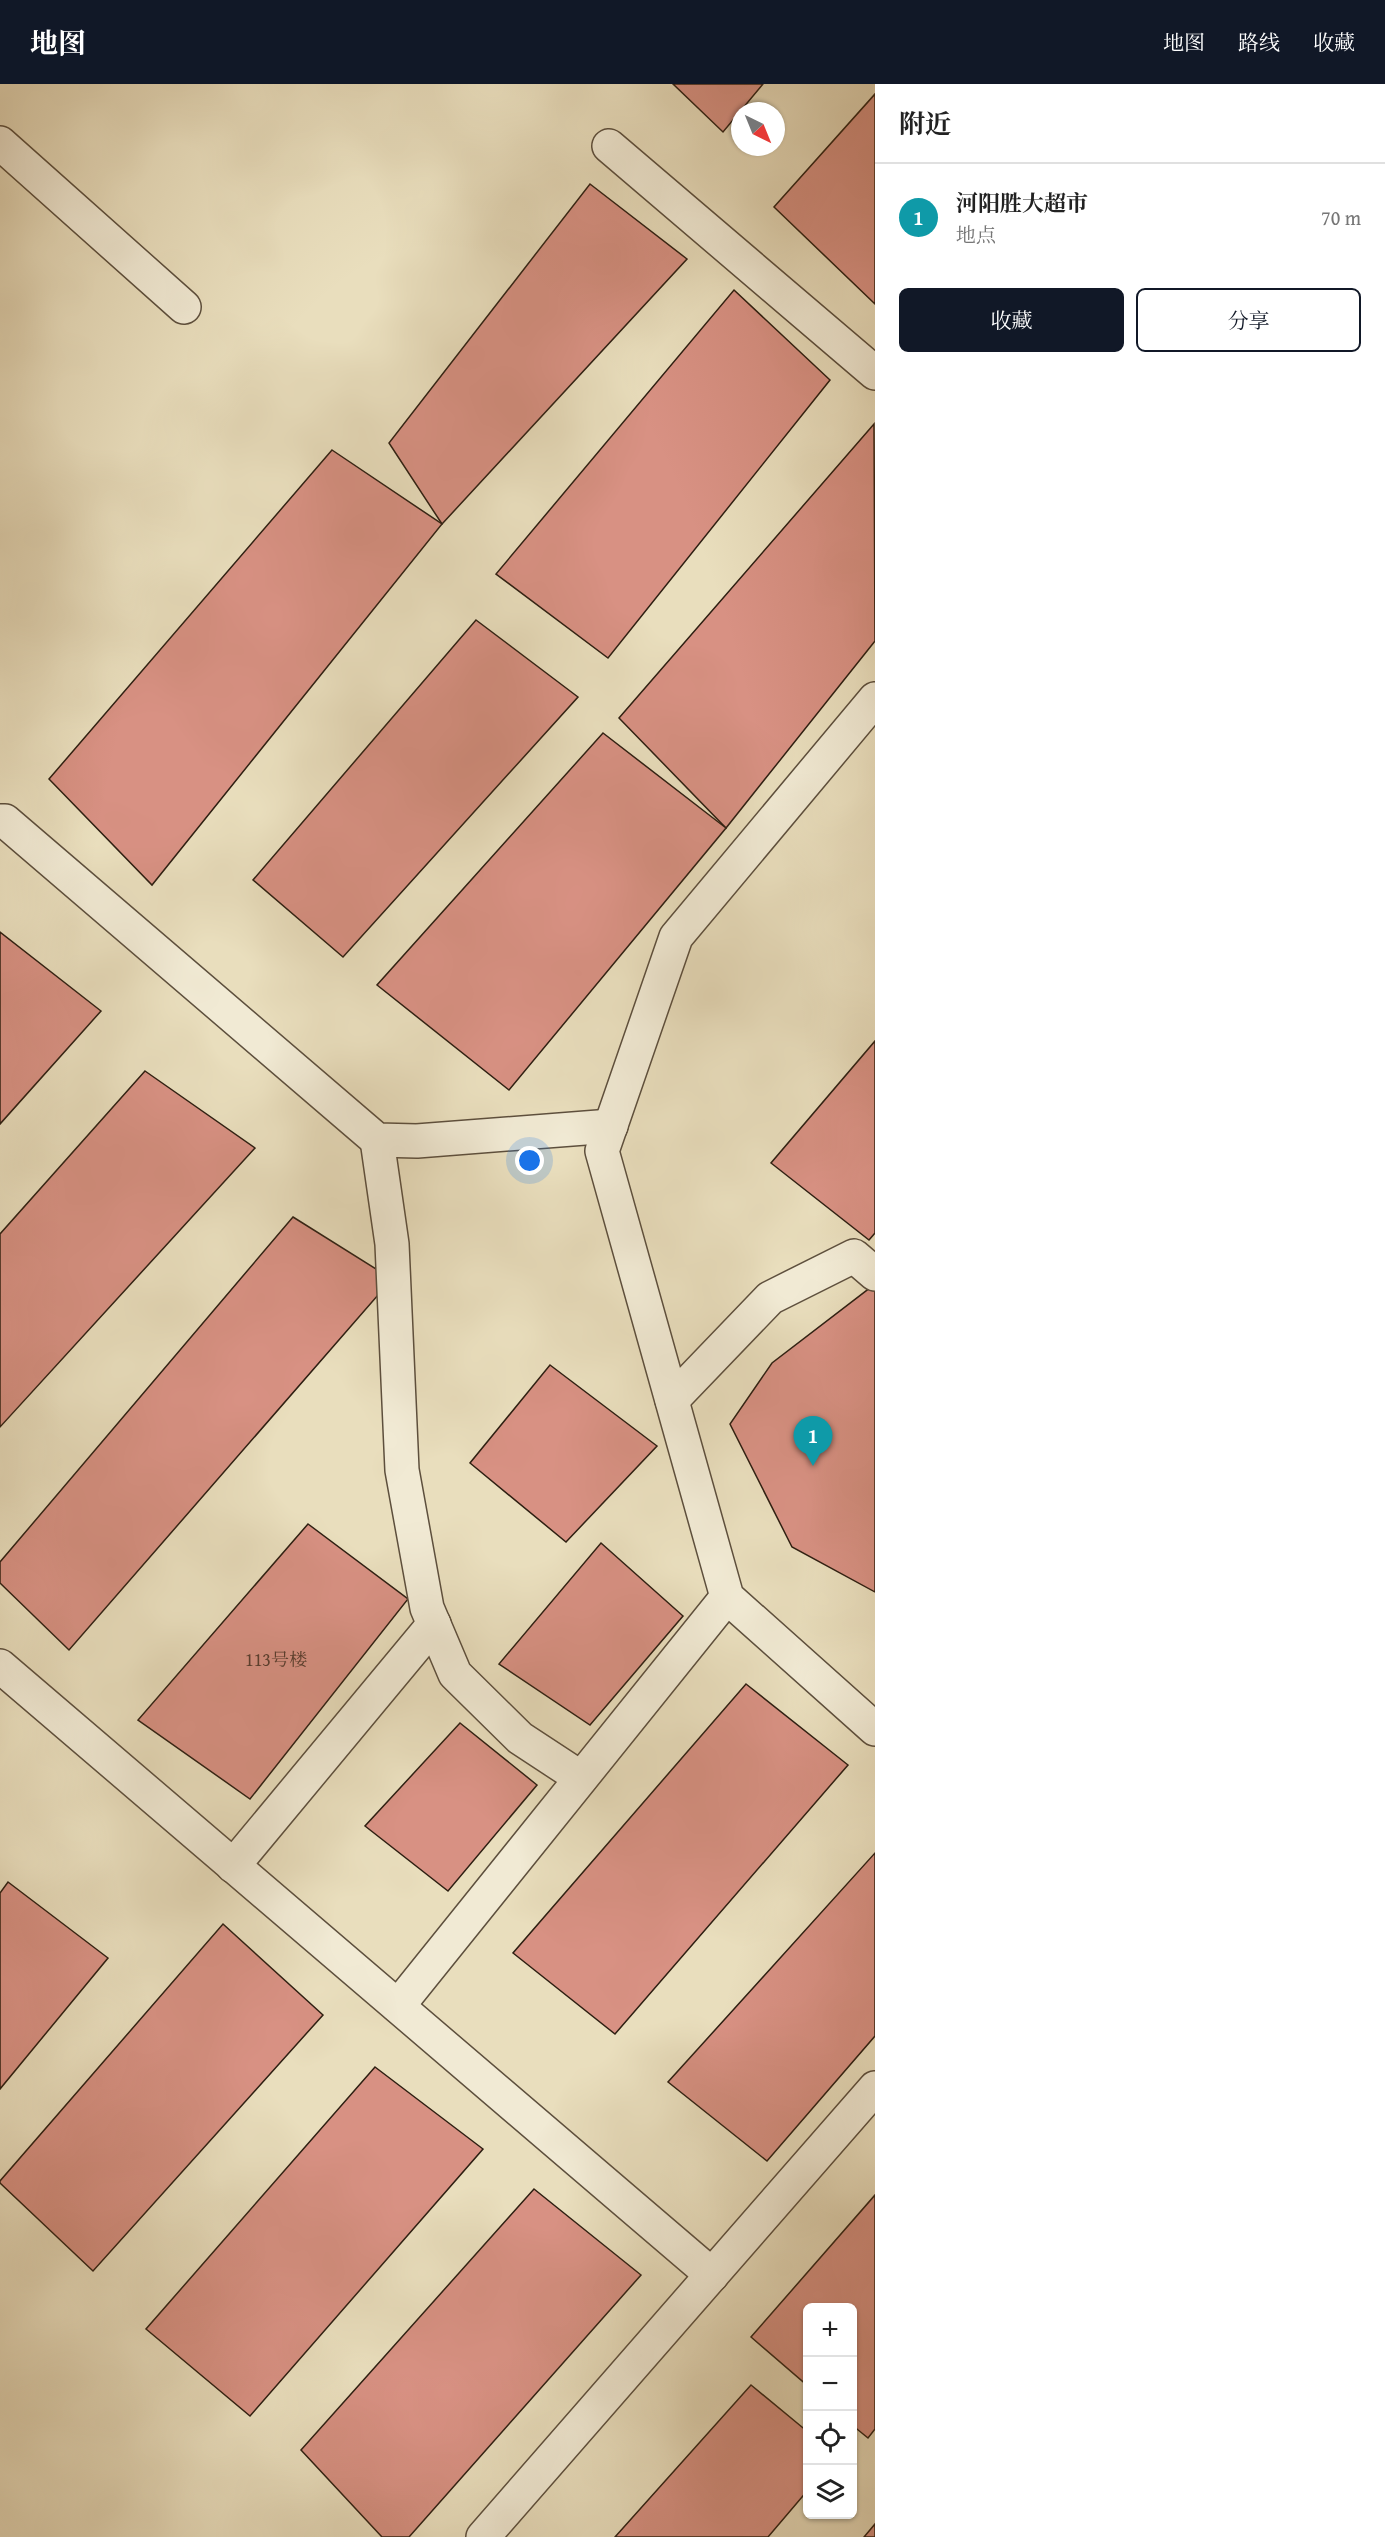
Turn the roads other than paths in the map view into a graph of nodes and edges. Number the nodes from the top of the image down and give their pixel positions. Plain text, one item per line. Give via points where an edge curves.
1 (0, 143) edge
2 (609, 146) dead end
3 (184, 307) dead end
4 (875, 373) edge
5 (875, 699) edge
6 (0, 821) edge
7 (611, 1126) junction
8 (377, 1140) junction
9 (875, 1274) edge
10 (672, 1400) junction
11 (727, 1597) junction
12 (434, 1624) junction
13 (0, 1666) edge
14 (875, 1729) edge
15 (581, 1778) junction
16 (233, 1866) junction
17 (398, 2006) junction
18 (875, 2088) edge
19 (712, 2275) junction
20 (483, 2537) edge

1 - 3 street
2 - 4 street
5 - 7 street via 676,937
6 - 8 street via 5,821
7 - 8 street via 417,1141
7 - 10 street via 602,1151
8 - 12 street via 392,1244 402,1470 427,1608
9 - 10 street via 854,1256 770,1298
10 - 11 street
11 - 14 street
11 - 15 street
12 - 15 street via 455,1674 520,1738
12 - 16 street
13 - 16 street
15 - 17 street
16 - 17 street
17 - 19 street
18 - 19 street
19 - 20 street

